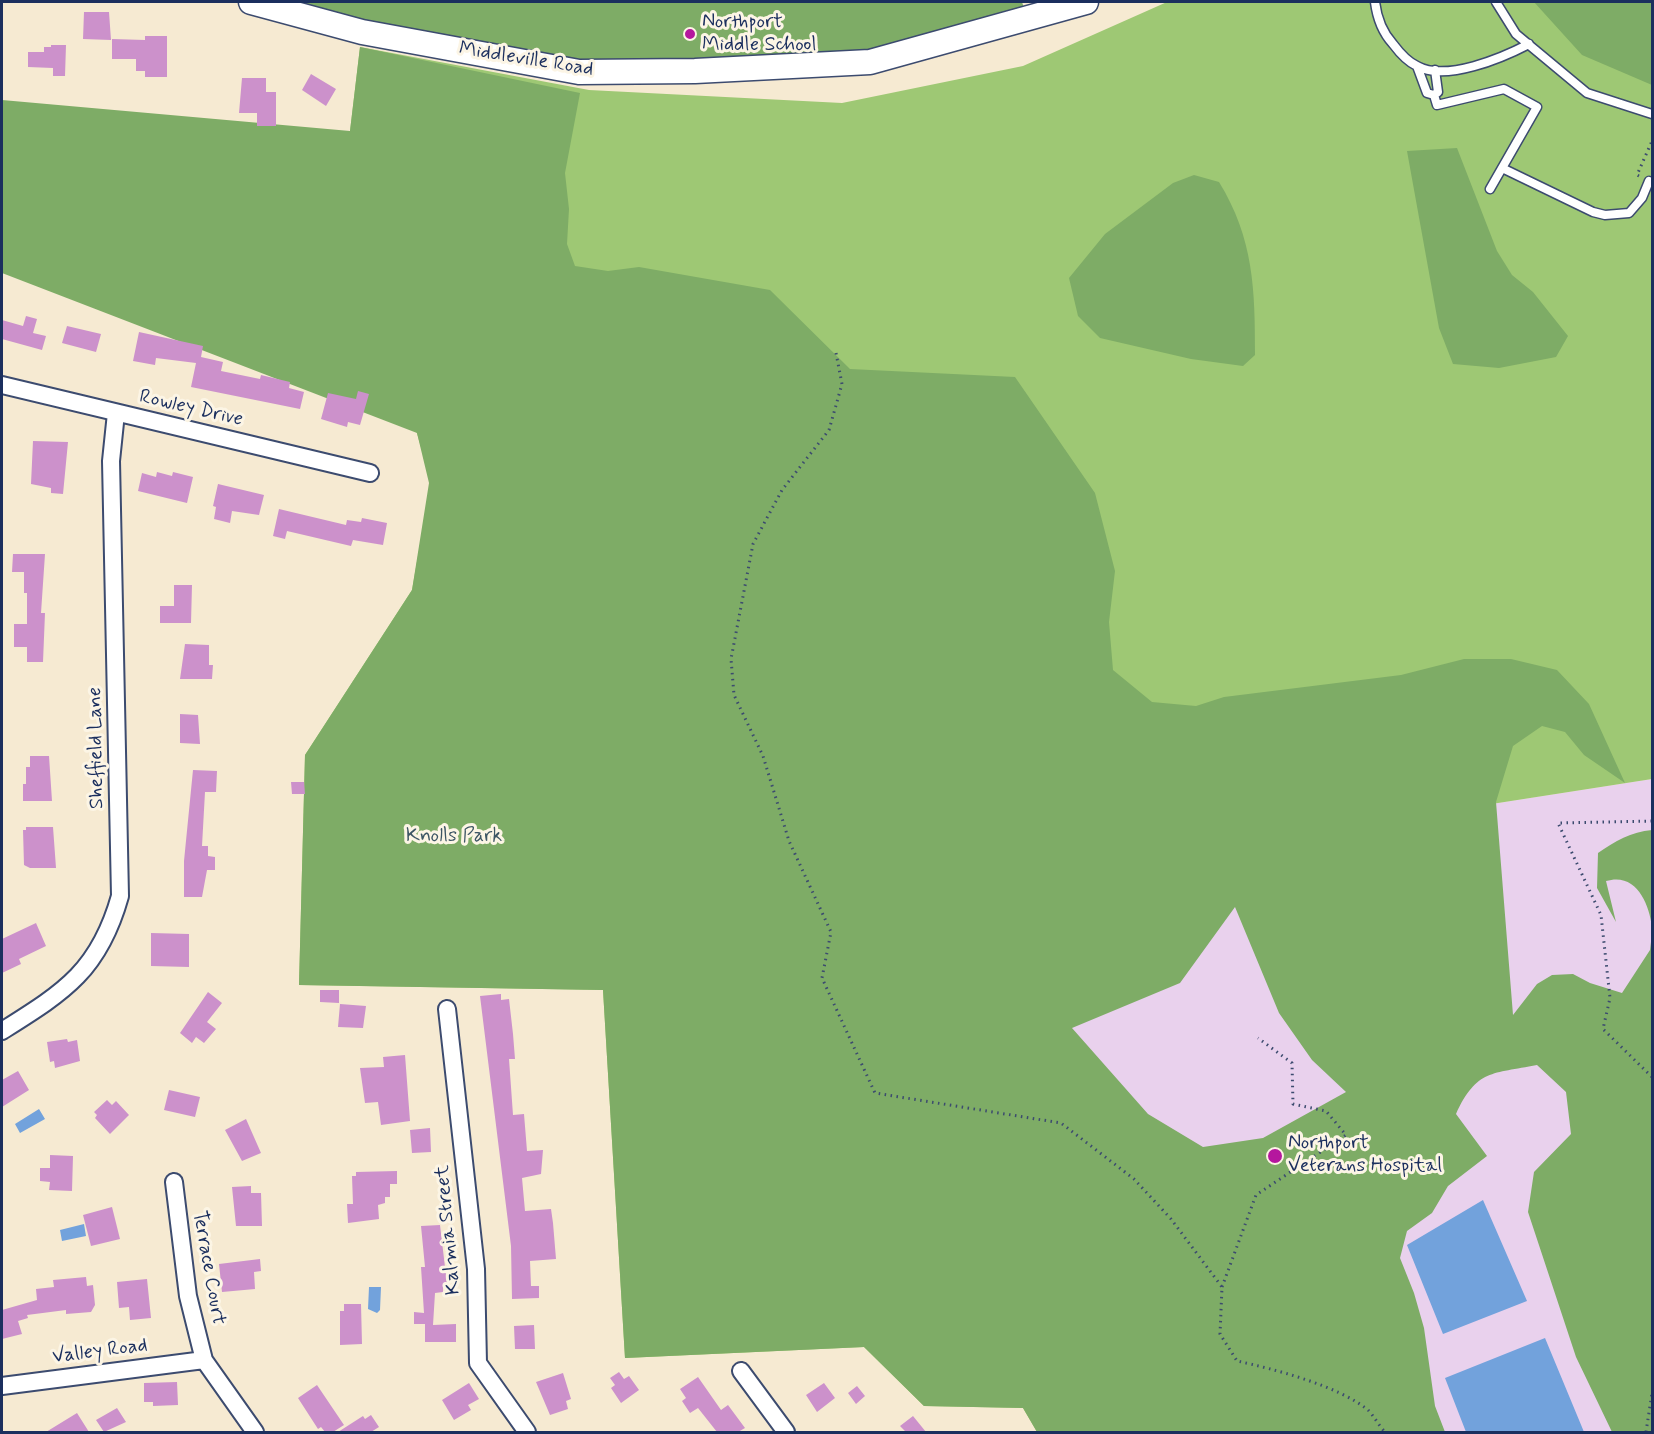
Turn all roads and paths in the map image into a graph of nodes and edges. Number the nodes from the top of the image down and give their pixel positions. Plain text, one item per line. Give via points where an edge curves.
1 (251, 2) edge
2 (1086, 2) edge
3 (1376, 2) edge
4 (1496, 2) edge
5 (1529, 44) junction
6 (1417, 66) junction
7 (1436, 70) junction
8 (1434, 95) junction
9 (1653, 114) edge
10 (1653, 141) edge
11 (1502, 168) junction
12 (1649, 182) joint
13 (1490, 189) dead end
14 (836, 353) dead end
15 (2, 385) edge
16 (116, 413) junction
17 (370, 473) dead end
18 (1653, 821) edge
19 (447, 1009) dead end
20 (2, 1032) edge
21 (1258, 1038) dead end
22 (1653, 1077) edge
23 (174, 1182) dead end
24 (1222, 1287) junction
25 (204, 1360) junction
26 (741, 1371) dead end
27 (2, 1386) edge
28 (1653, 1393) edge
29 (255, 1432) edge
30 (527, 1432) edge
31 (786, 1432) edge
32 (1385, 1432) edge
33 (1646, 1432) edge

1 - 2 street, Middleville Road via 362,32 579,72 870,62
3 - 6 lane via 1379,21 1389,40
4 - 5 lane via 1516,34
5 - 7 lane via 1500,59
5 - 9 lane via 1587,93
6 - 7 lane
6 - 8 lane via 1427,93
7 - 8 lane via 1438,92
8 - 11 lane via 1437,105 1504,89 1537,107
10 - 12 path via 1637,175
11 - 12 lane via 1605,216 1629,213
11 - 13 lane
14 - 24 path via 842,384 829,430 782,490 753,544 731,659 734,695 763,756 789,841 831,932 822,978 837,1016 875,1093 1061,1123 1134,1179 1171,1219
15 - 16 street, Rowley Drive
16 - 17 street, Rowley Drive
16 - 20 street, Sheffield Lane via 111,461 120,896 112,926 86,967 49,1002
18 - 22 path via 1558,824 1601,915 1610,998 1603,1029
19 - 30 street, Kalmia Street via 476,1269 478,1363
21 - 24 path via 1292,1063 1293,1104 1326,1111 1346,1135 1256,1195
23 - 25 street, Terrace Court via 188,1296
24 - 32 path via 1220,1334 1238,1361 1282,1371 1333,1391 1368,1410
25 - 27 street, Valley Road
25 - 29 street
26 - 31 street
28 - 33 path

